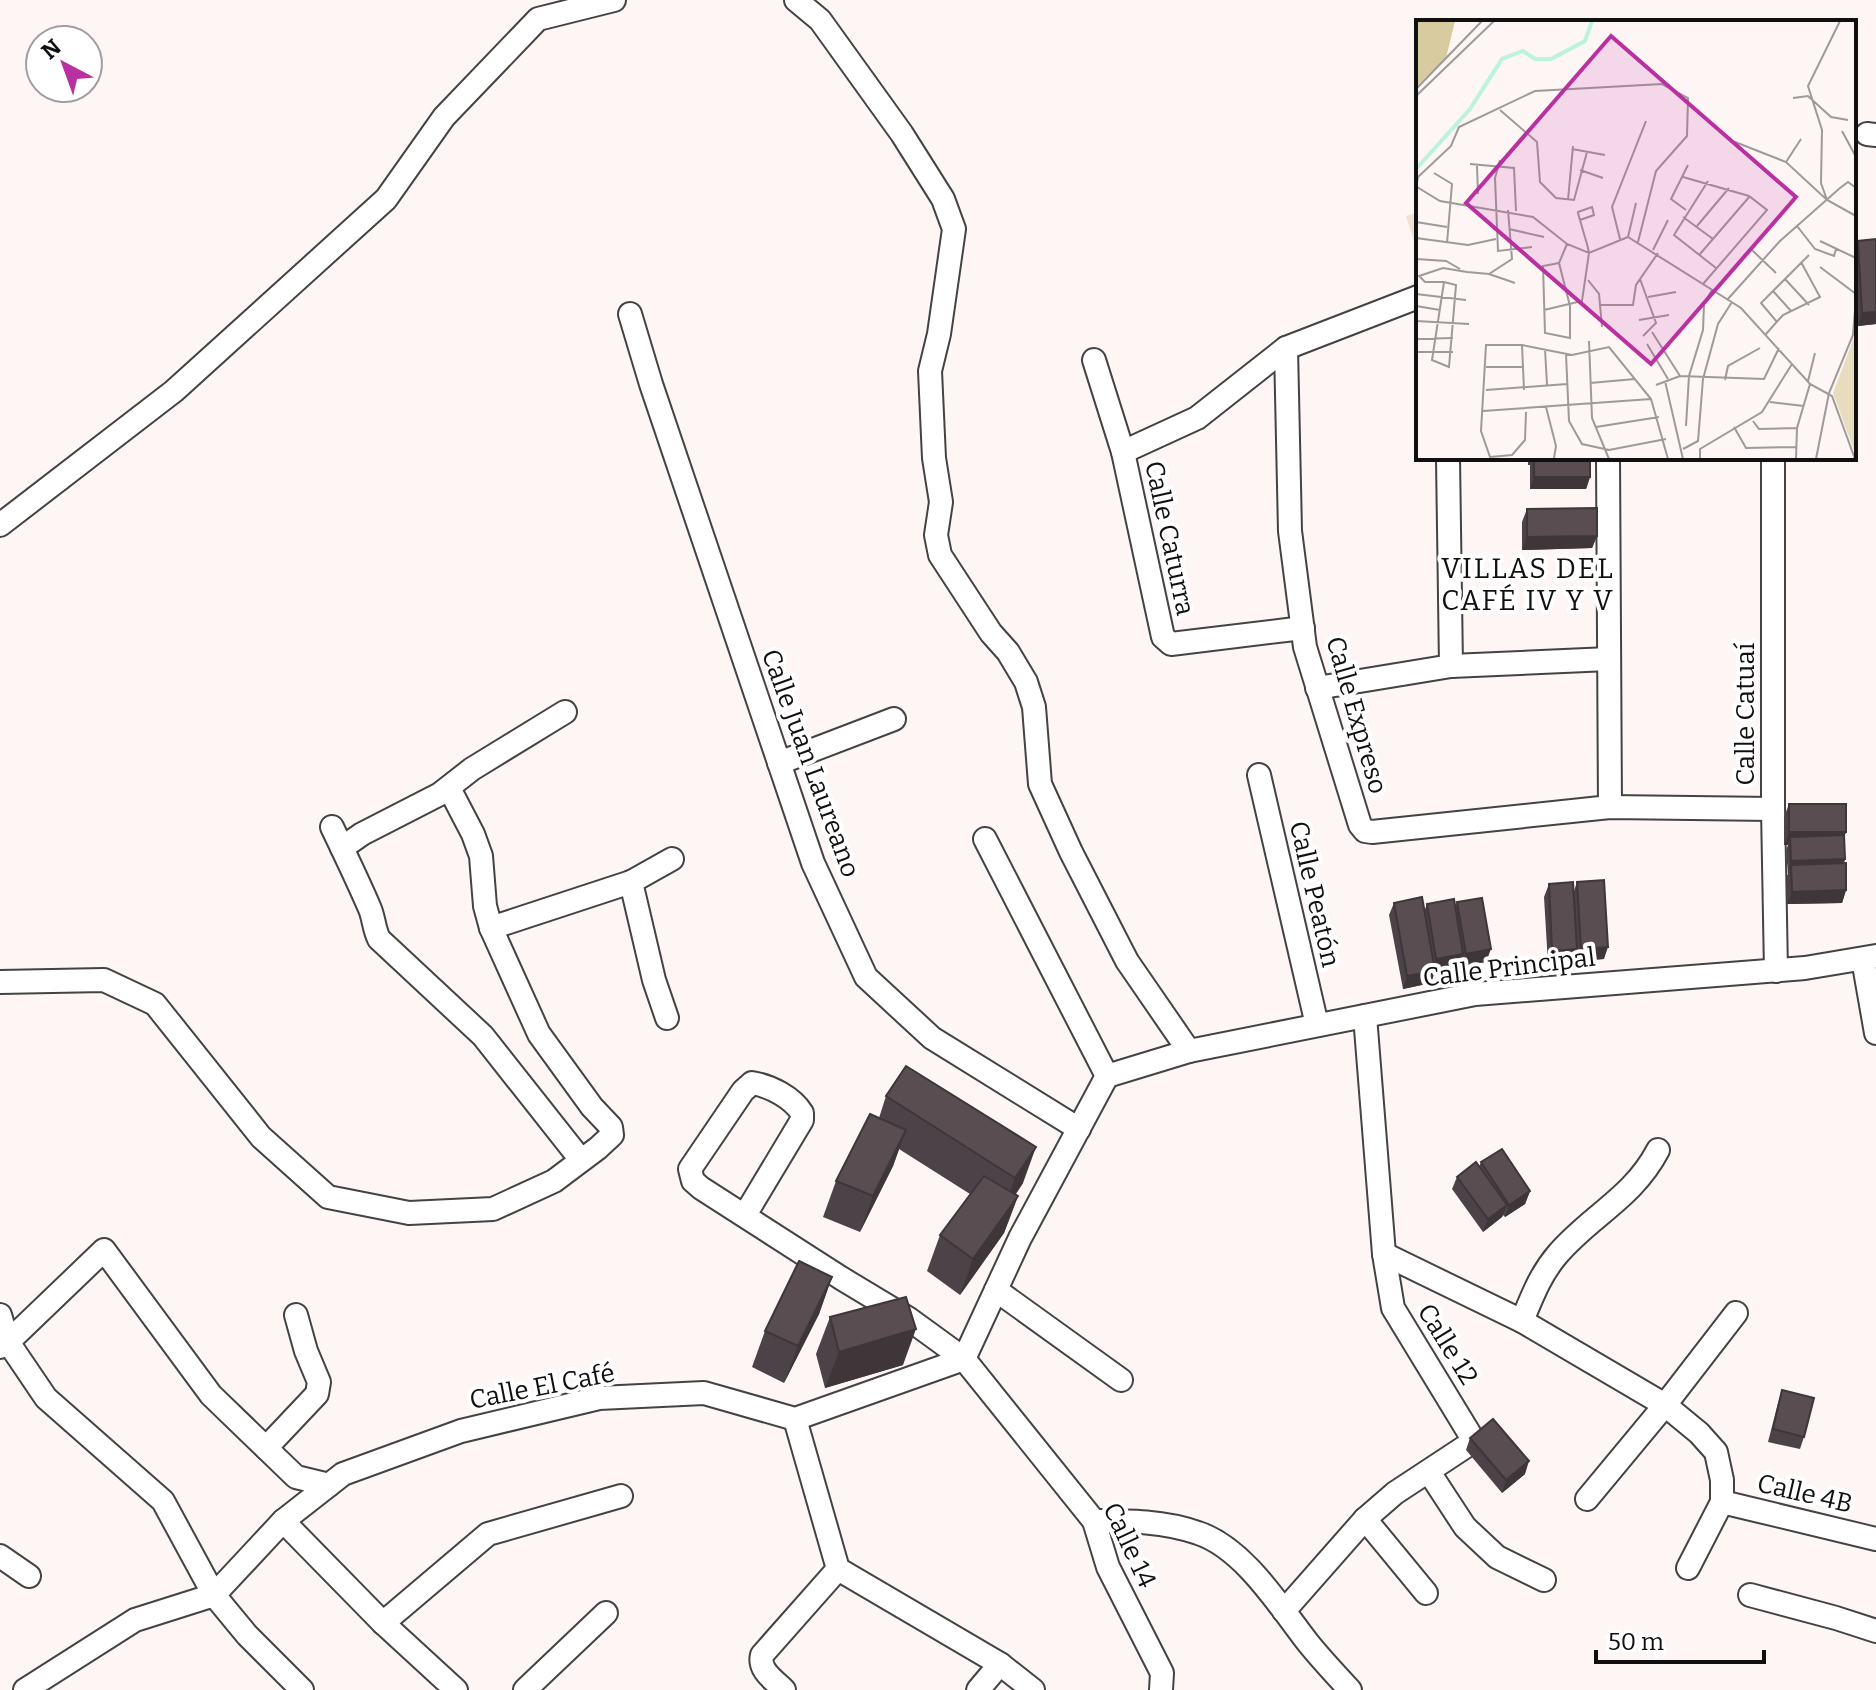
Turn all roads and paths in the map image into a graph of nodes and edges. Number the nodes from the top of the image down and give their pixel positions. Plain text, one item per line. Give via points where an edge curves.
1 (614, 0) edge
2 (796, 0) edge
3 (1416, 298) edge
4 (630, 314) dead end
5 (1286, 348) junction
6 (1094, 360) dead end
7 (1123, 452) junction
8 (1448, 460) edge
9 (1608, 460) edge
10 (1773, 460) edge
11 (0, 525) edge
12 (1303, 628) junction
13 (1609, 659) junction
14 (1451, 666) junction
15 (1317, 688) junction
16 (565, 712) dead end
17 (894, 719) dead end
18 (779, 763) junction
19 (1259, 775) dead end
20 (449, 788) junction
21 (1610, 807) junction
22 (1773, 809) junction
23 (332, 827) dead end
24 (985, 839) dead end
25 (342, 848) junction
26 (672, 859) dead end
27 (631, 882) junction
28 (491, 928) junction
29 (1870, 958) edge
30 (1776, 971) junction
31 (0, 982) edge
32 (1365, 1016) junction
33 (667, 1018) dead end
34 (1317, 1025) junction
35 (1876, 1033) edge
36 (1189, 1051) junction
37 (1107, 1076) junction
38 (1079, 1129) junction
39 (1658, 1150) dead end
40 (581, 1160) junction
41 (745, 1215) junction
42 (1384, 1254) junction
43 (996, 1290) junction
44 (1736, 1313) dead end
45 (0, 1315) edge
46 (296, 1315) dead end
47 (1522, 1321) junction
48 (4, 1344) edge
49 (964, 1359) junction
50 (1121, 1380) dead end
51 (1665, 1405) junction
52 (795, 1419) junction
53 (266, 1448) junction
54 (1429, 1472) junction
55 (329, 1485) junction
56 (621, 1496) dead end
57 (1587, 1499) dead end
58 (1722, 1502) junction
59 (1365, 1519) junction
60 (283, 1521) junction
61 (1094, 1521) junction
62 (1876, 1539) edge
63 (0, 1556) edge
64 (1688, 1568) dead end
65 (838, 1569) junction
66 (29, 1576) dead end
67 (1544, 1580) dead end
68 (1426, 1593) dead end
69 (214, 1595) junction
70 (1750, 1595) dead end
71 (1284, 1611) junction
72 (606, 1613) dead end
73 (383, 1623) junction
74 (1876, 1631) edge
75 (1000, 1664) junction
76 (25, 1690) edge
77 (302, 1690) edge
78 (456, 1690) edge
79 (525, 1690) edge
80 (784, 1690) edge
81 (978, 1690) edge
82 (1033, 1690) edge
83 (1161, 1690) edge
84 (1350, 1690) edge

1 - 11 street via 538,19 444,117 386,199 174,391
2 - 36 street via 820,20 902,134 947,209 954,229 930,371 940,555 1026,682 1034,707 1040,784 1127,961
3 - 5 street
4 - 18 street, Calle Juan Laureano
5 - 7 street via 1197,418
5 - 12 street, Calle Expreso via 1290,531
6 - 7 street
7 - 12 street, Calle Caturra via 1166,641
8 - 14 street
9 - 13 street
10 - 22 street, Calle Catuaí
12 - 15 street, Calle Expreso
13 - 14 street
13 - 21 street
14 - 15 street
15 - 21 street, Calle Expreso via 1365,831
16 - 20 street
17 - 18 street
18 - 38 street, Calle Juan Laureano via 813,863 866,977 932,1038
19 - 34 street, Calle Peatón
20 - 25 street
20 - 28 street via 481,856
21 - 22 street, Calle Expreso
22 - 30 street, Calle Catuaí
23 - 25 street
24 - 37 street
25 - 40 street via 379,939 483,1036
26 - 27 street
27 - 28 street
27 - 33 street
28 - 40 street via 539,1034 611,1127 612,1135
29 - 30 street, Calle Principal
29 - 35 street
30 - 32 street, Calle Principal via 1475,994
31 - 40 street via 104,980 155,1004 261,1137 328,1197 409,1213 493,1209 554,1181
32 - 34 street, Calle Principal
32 - 42 street, Calle 12
34 - 36 street, Calle Principal
36 - 37 street, Calle Principal
37 - 38 street
38 - 43 street
39 - 47 street via 1623,1197 1559,1253 1539,1279
41 - 41 street, Calle 14 via 802,1120 796,1103 752,1083 690,1169 701,1188
41 - 49 street, Calle 14
42 - 47 street
42 - 54 street, Calle 12 via 1393,1308 1474,1441
43 - 49 street
43 - 50 street
44 - 51 street
45 - 48 street
46 - 53 street via 319,1389
47 - 51 street
48 - 53 street via 104,1250 211,1395
48 - 69 street via 46,1398 163,1501
49 - 52 street
49 - 61 street, Calle 14
51 - 57 street
51 - 58 street via 1716,1452
52 - 55 street, Calle El Café via 704,1393 599,1398 461,1431 343,1474
52 - 65 street
53 - 55 street via 296,1477
54 - 59 street, Calle 12
54 - 67 street via 1465,1527 1497,1557
55 - 60 street, Calle El Café
56 - 73 street via 488,1534
58 - 62 street, Calle 4B
58 - 64 street
59 - 68 street
59 - 71 street, Calle 12
60 - 69 street, Calle El Café
60 - 73 street
61 - 71 street via 1136,1521 1200,1533 1249,1570
61 - 83 street, Calle 14 via 1108,1567 1162,1673
63 - 66 street
65 - 75 street
65 - 80 street via 762,1655 761,1666
69 - 76 street, Calle El Café via 135,1620
69 - 77 street
70 - 74 street
71 - 84 street
72 - 79 street
73 - 78 street
75 - 81 street
75 - 82 street

